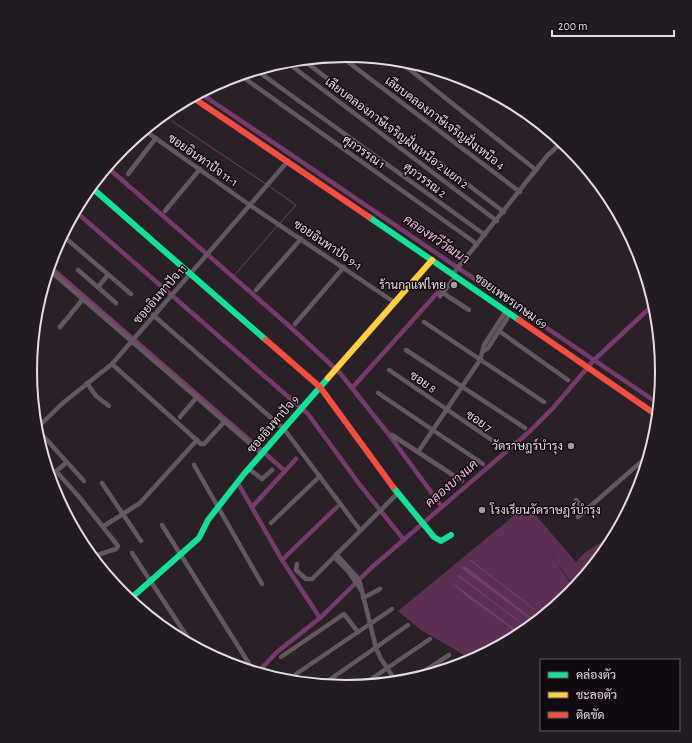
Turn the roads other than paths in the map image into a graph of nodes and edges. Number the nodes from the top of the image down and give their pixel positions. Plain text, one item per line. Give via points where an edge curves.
1 (348, 62) edge
2 (309, 65) edge
3 (292, 67) edge
4 (409, 69) edge
5 (262, 74) edge
6 (246, 79) edge
7 (197, 101) edge
8 (149, 133) edge
9 (156, 138) junction
10 (557, 146) edge
11 (288, 161) junction
12 (200, 169) junction
13 (536, 170) junction
14 (128, 174) dead end
15 (95, 191) edge
16 (520, 192) junction
17 (251, 206) junction
18 (164, 211) dead end
19 (504, 212) junction
20 (497, 221) junction
21 (485, 235) junction
22 (67, 239) edge
23 (301, 239) junction
24 (477, 244) junction
25 (432, 260) junction
26 (344, 267) junction
27 (78, 270) dead end
28 (191, 273) junction
29 (53, 274) edge
30 (455, 274) junction
31 (108, 275) junction
32 (98, 287) junction
33 (256, 290) dead end
34 (131, 294) dead end
35 (83, 299) junction
36 (394, 302) junction
37 (116, 303) dead end
38 (469, 310) dead end
39 (508, 312) junction
40 (153, 315) junction
41 (424, 322) dead end
42 (295, 324) dead end
43 (60, 327) dead end
44 (499, 331) junction
45 (132, 340) junction
46 (406, 350) dead end
47 (483, 351) junction
48 (480, 360) junction
49 (112, 364) junction
50 (389, 370) dead end
51 (568, 380) dead end
52 (87, 383) junction
53 (320, 387) junction
54 (462, 387) junction
55 (378, 393) dead end
56 (197, 397) junction
57 (544, 402) dead end
58 (109, 406) dead end
59 (446, 410) junction
60 (652, 412) edge
61 (180, 417) dead end
62 (225, 421) junction
63 (42, 423) edge
64 (525, 428) dead end
65 (284, 429) junction
66 (432, 431) junction
67 (392, 435) dead end
68 (45, 438) edge
69 (196, 440) junction
70 (502, 447) dead end
71 (418, 452) junction
72 (262, 454) junction
73 (642, 461) edge
74 (66, 463) junction
75 (483, 464) dead end
76 (194, 465) dead end
77 (249, 469) junction
78 (272, 470) dead end
79 (56, 471) joint
80 (320, 476) junction
81 (84, 481) dead end
82 (462, 481) dead end
83 (102, 483) dead end
84 (398, 493) junction
85 (576, 500) dead end
86 (218, 507) junction
87 (585, 511) junction
88 (124, 514) junction
89 (578, 517) dead end
90 (271, 524) dead end
91 (162, 525) dead end
92 (104, 526) junction
93 (360, 530) junction
94 (452, 535) dead end
95 (141, 541) dead end
96 (132, 553) dead end
97 (181, 554) junction
98 (97, 555) edge
99 (335, 555) junction
100 (297, 564) dead end
101 (152, 581) junction
102 (262, 584) dead end
103 (380, 589) dead end
104 (134, 596) edge
105 (363, 598) junction
106 (392, 609) dead end
107 (370, 624) junction
108 (408, 625) dead end
109 (358, 632) junction
110 (187, 637) edge
111 (430, 639) dead end
112 (376, 648) junction
113 (449, 655) dead end
114 (281, 657) dead end
115 (250, 665) edge
116 (387, 669) junction
117 (426, 670) edge
118 (296, 674) dead end
119 (393, 677) edge
120 (329, 680) edge
121 (371, 680) edge

1 - 16 street, เลียบคลองภาษีเจริญฝั่งเหนือ 4
2 - 19 street
3 - 20 street, เลียบคลองภาษีเจริญฝั่งเหนือ 2 แยก 2
4 - 13 street
5 - 21 street, ศุภวรรณ 2
6 - 24 street, ศุภวรรณ 1
7 - 11 street, ซอยเพชรเกษม 69
8 - 9 street, ซอยอินทาปัจ 11-1
9 - 12 street, ซอยอินทาปัจ 11-1
9 - 14 street
10 - 13 street
11 - 17 street, ซอยอินทาปัจ 11
11 - 25 street, ซอยเพชรเกษม 69
12 - 17 street, ซอยอินทาปัจ 11-1
12 - 18 street
13 - 16 street
15 - 28 street
16 - 19 street
17 - 23 street, ซอยอินทาปัจ 9-1
17 - 28 street, ซอยอินทาปัจ 11
19 - 20 street
20 - 21 street
21 - 24 street
22 - 31 street
23 - 26 street, ซอยอินทาปัจ 9-1
23 - 33 street
24 - 30 street
25 - 30 street, ซอยเพชรเกษม 69
25 - 36 street, ซอยอินทาปัจ 9
26 - 36 street, ซอยอินทาปัจ 9-1
26 - 42 street
27 - 32 street
28 - 40 street, ซอยอินทาปัจ 11
28 - 53 street
29 - 35 street
30 - 38 street via 441,294
30 - 39 street, ซอยเพชรเกษม 69
31 - 32 street
31 - 34 street
32 - 37 street
35 - 43 street
35 - 45 street
36 - 53 street, ซอยอินทาปัจ 9
39 - 44 street
39 - 47 street via 484,345
39 - 60 street, ซอยเพชรเกษม 69
40 - 45 street, ซอยอินทาปัจ 11
40 - 65 street
41 - 48 street
44 - 47 street via 488,348
44 - 51 street
45 - 49 street, ซอยอินทาปัจ 11
45 - 56 street
46 - 54 street
47 - 48 street
48 - 54 street
48 - 57 street
49 - 52 street, ซอยอินทาปัจ 11
49 - 69 street
50 - 59 street, ซอย 8
52 - 58 street via 96,396
52 - 63 street, ซอยอินทาปัจ 11
53 - 65 street, ซอยอินทาปัจ 9
53 - 84 street
54 - 59 street
54 - 64 street
55 - 66 street
56 - 61 street
56 - 62 street
59 - 66 street
59 - 70 street, ซอย 7
62 - 69 street via 204,444
62 - 72 street
65 - 72 street, ซอยอินทาปัจ 9
65 - 80 street
66 - 71 street
66 - 75 street
67 - 71 street
68 - 74 street
69 - 88 street via 140,503
71 - 82 street
72 - 77 street, ซอยอินทาปัจ 9
73 - 87 street
74 - 79 street
74 - 81 street
76 - 86 street
77 - 78 street via 262,479
77 - 86 street, ซอยอินทาปัจ 9
79 - 92 street
80 - 90 street
80 - 93 street
83 - 88 street
84 - 93 street
84 - 94 street via 441,541
85 - 87 street
86 - 97 street, ซอยอินทาปัจ 9 via 199,538
86 - 102 street
87 - 89 street
88 - 92 street
88 - 95 street
91 - 97 street
92 - 98 street via 118,548
93 - 99 street
96 - 101 street
97 - 101 street, ซอยอินทาปัจ 9
97 - 115 street
99 - 100 street via 310,579 306,579 296,570
99 - 105 street via 355,578
101 - 104 street, ซอยอินทาปัจ 9
101 - 110 street
103 - 105 street
105 - 107 street
106 - 107 street
107 - 109 street
107 - 112 street
108 - 112 street
109 - 114 street via 344,614
109 - 118 street
111 - 116 street
112 - 116 street
112 - 120 street
113 - 117 street
116 - 119 street
116 - 121 street

